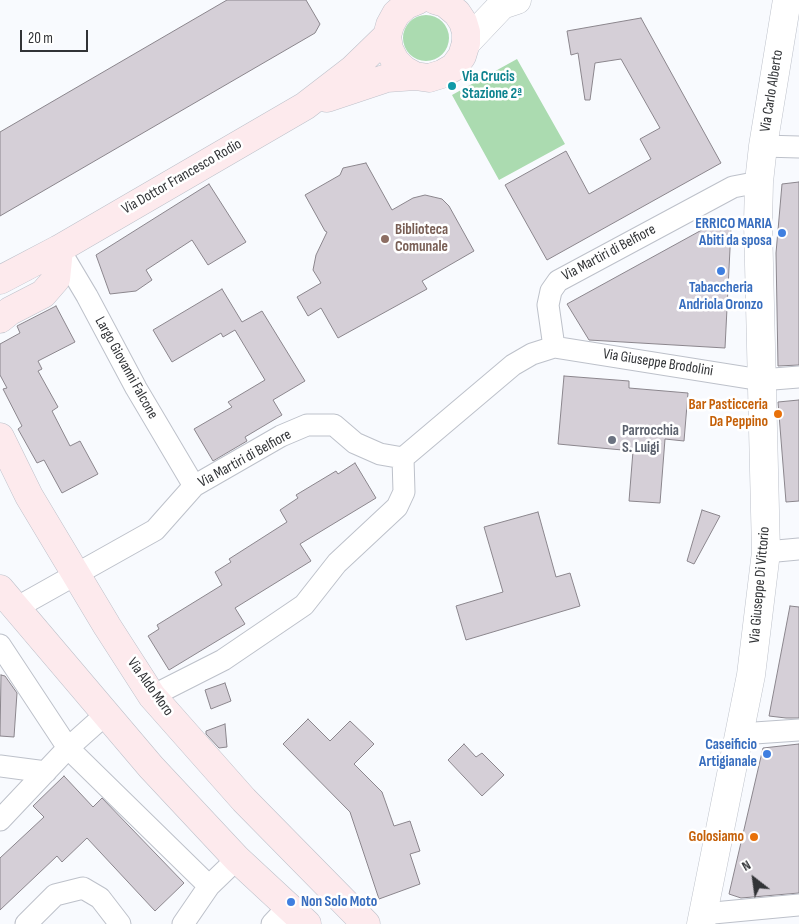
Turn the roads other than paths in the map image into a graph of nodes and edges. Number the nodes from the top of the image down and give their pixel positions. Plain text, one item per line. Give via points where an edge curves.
1 (418, 0) edge
2 (517, 0) edge
3 (787, 0) edge
4 (448, 2) edge
5 (389, 20) edge
6 (466, 43) junction
7 (416, 76) junction
8 (305, 106) junction
9 (763, 146) junction
10 (799, 147) edge
11 (759, 182) junction
12 (59, 249) junction
13 (0, 280) edge
14 (0, 319) edge
15 (554, 347) junction
16 (799, 377) edge
17 (761, 380) junction
18 (0, 437) edge
19 (403, 458) junction
20 (194, 486) junction
21 (799, 549) edge
22 (766, 552) junction
23 (77, 575) junction
24 (8, 599) edge
25 (0, 645) edge
26 (152, 696) junction
27 (105, 715) junction
28 (799, 730) edge
29 (740, 734) junction
30 (68, 748) junction
31 (0, 766) edge
32 (46, 772) junction
33 (0, 820) edge
34 (237, 859) junction
35 (209, 886) junction
36 (799, 905) edge
37 (289, 918) edge
38 (702, 919) edge
39 (26, 924) edge
40 (120, 924) edge
41 (183, 924) edge
42 (366, 924) edge

1 - 5 main road, Via Dottor Francesco Rodio via 406,5
2 - 6 street via 502,5
3 - 9 street, Via Carlo Alberto
4 - 6 main road via 463,22
5 - 7 main road via 389,49 395,61
5 - 8 main road, Via Dottor Francesco Rodio via 353,69
6 - 7 main road, Via Dottor Francesco Rodio via 454,67 429,78
7 - 8 main road, Via Dottor Francesco Rodio via 387,78
8 - 12 main road, Via Dottor Francesco Rodio
9 - 10 street
9 - 11 street, Via Carlo Alberto
11 - 15 street, Via Martiri di Belfiore via 734,187 558,281 551,290 548,305
11 - 17 street, Via Giuseppe Di Vittorio
12 - 13 main road, Via Dottor Francesco Rodio
12 - 14 main road via 56,279 42,294
12 - 20 street, Largo Giovanni Falcone
15 - 17 street, Via Giuseppe Brodolini
15 - 19 street via 513,365
16 - 17 street, Via Giuseppe Brodolini
17 - 22 street, Via Giuseppe Di Vittorio
18 - 23 main road, Via Aldo Moro via 29,496
19 - 20 street, Via Martiri di Belfiore via 380,454 355,443 334,425 307,425 281,436
19 - 26 street via 404,492 397,508 337,563 304,605 223,660
20 - 23 street, Via Martiri di Belfiore via 156,530
21 - 22 street
22 - 29 street, Via Giuseppe Di Vittorio via 752,675
23 - 24 street, Via Martiri di Belfiore
23 - 26 main road, Via Aldo Moro
24 - 27 main road
25 - 30 street
26 - 42 main road, Via Aldo Moro via 244,800
27 - 30 street
27 - 34 main road
28 - 29 street
29 - 38 street, Via Giuseppe Di Vittorio
30 - 32 street
30 - 35 street
31 - 32 street
32 - 33 street
34 - 35 street
34 - 37 main road
35 - 41 street
36 - 38 street
39 - 40 street via 55,895 82,888 100,898

